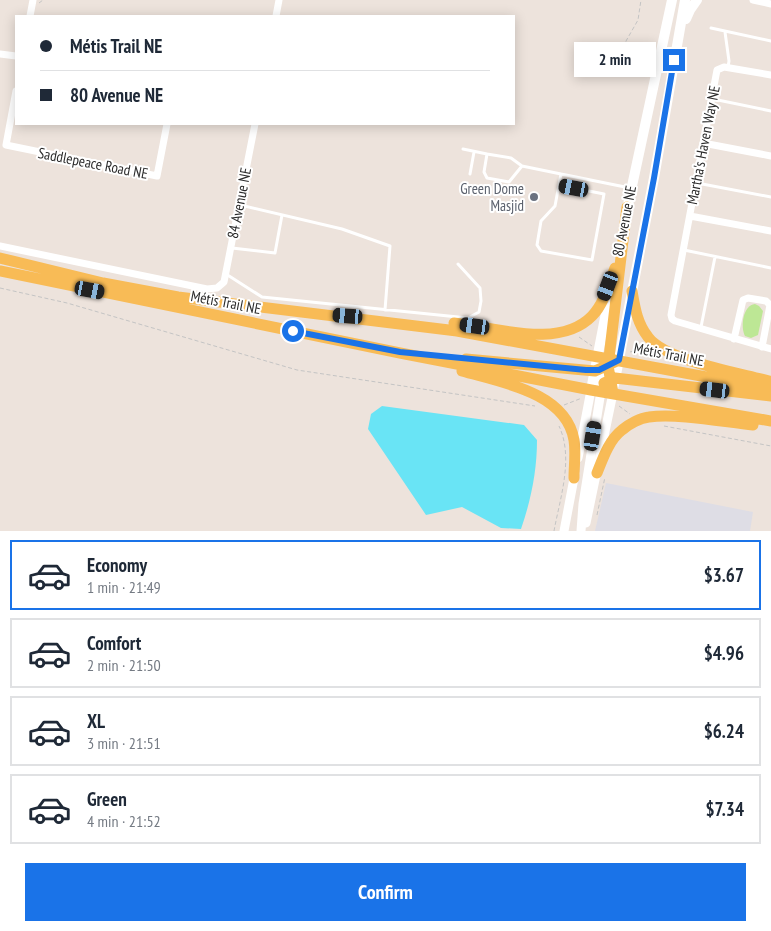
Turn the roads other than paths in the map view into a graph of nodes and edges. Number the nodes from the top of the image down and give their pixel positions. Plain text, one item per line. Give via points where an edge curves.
1 (33, 0) edge
2 (279, 0) edge
3 (672, 0) edge
4 (686, 0) edge
5 (697, 0) edge
6 (753, 0) edge
7 (771, 4) edge
8 (30, 15) edge
9 (276, 15) edge
10 (711, 28) dead end
11 (725, 32) junction
12 (678, 41) junction
13 (771, 41) edge
14 (0, 54) edge
15 (15, 56) edge
16 (728, 67) junction
17 (771, 75) edge
18 (15, 96) edge
19 (712, 99) junction
20 (771, 111) edge
21 (167, 125) edge
22 (255, 125) edge
23 (703, 143) junction
24 (463, 149) dead end
25 (474, 152) junction
26 (487, 154) junction
27 (771, 156) edge
28 (522, 166) junction
29 (470, 174) dead end
30 (561, 174) junction
31 (696, 183) junction
32 (559, 185) junction
33 (631, 188) junction
34 (771, 197) edge
35 (239, 205) junction
36 (627, 207) junction
37 (282, 215) junction
38 (690, 216) junction
39 (771, 231) edge
40 (0, 246) edge
41 (231, 248) junction
42 (683, 250) junction
43 (715, 257) junction
44 (0, 258) edge
45 (458, 264) dead end
46 (615, 268) junction
47 (771, 268) edge
48 (0, 271) edge
49 (226, 273) junction
50 (632, 290) junction
51 (385, 310) junction
52 (312, 314) junction
53 (700, 330) junction
54 (734, 339) junction
55 (762, 347) junction
56 (771, 350) edge
57 (400, 352) junction
58 (606, 360) junction
59 (771, 382) edge
60 (600, 387) junction
61 (771, 389) edge
62 (613, 393) junction
63 (771, 396) edge
64 (771, 422) edge
65 (771, 427) edge
66 (602, 472) junction
67 (574, 478) junction
68 (564, 531) edge
69 (582, 531) edge

1 - 8 street
2 - 9 street
3 - 33 main road, 80 Avenue NE
4 - 12 main road, 80 Avenue NE
5 - 12 main road
6 - 7 street
10 - 11 lane
11 - 13 lane
11 - 16 lane
12 - 50 main road, 80 Avenue NE
14 - 15 street
16 - 17 street, Martha's Haven Way NE
16 - 19 street, Martha's Haven Way NE via 717,70
18 - 21 street, Saddlepeace Road NE via 6,145 157,176
19 - 20 lane
19 - 23 street, Martha's Haven Way NE
22 - 35 street, 84 Avenue NE
23 - 27 street
23 - 31 street, Martha's Haven Way NE
24 - 25 lane
25 - 26 lane
25 - 29 lane
26 - 28 lane via 511,158
26 - 28 lane via 484,172 487,178 509,182
28 - 30 lane
30 - 32 lane
30 - 33 lane
31 - 34 lane
31 - 38 street, Martha's Haven Way NE
32 - 32 lane via 555,206 541,221 537,246 541,251 592,260 604,194
33 - 36 main road, 80 Avenue NE
35 - 37 lane
35 - 41 street, 84 Avenue NE
36 - 46 main road, 80 Avenue NE
36 - 58 main road
37 - 41 lane via 275,253
37 - 51 lane via 342,229 390,246
38 - 39 street
38 - 42 street, Martha's Haven Way NE
40 - 49 street, 84 Avenue NE via 207,289 217,288 224,282
41 - 49 street, 84 Avenue NE
42 - 43 lane
42 - 53 street, Martha's Haven Way NE via 671,315 672,319
43 - 47 lane
43 - 53 lane
44 - 52 main road, Métis Trail NE via 178,298
45 - 51 lane via 480,288 479,312 468,318
46 - 52 main road via 601,304 592,316 580,326 563,333 533,334 456,323
46 - 58 main road, 80 Avenue NE
48 - 57 main road, Métis Trail NE
49 - 51 lane via 262,297
50 - 58 main road, 80 Avenue NE
50 - 59 main road via 640,325 653,343 692,361
52 - 58 main road, Métis Trail NE via 457,330
53 - 54 street
54 - 55 street
54 - 55 street via 743,300 766,301 770,305
55 - 56 street
57 - 58 main road
57 - 60 main road, Métis Trail NE
57 - 67 main road via 506,384 548,401 568,423 574,440
58 - 60 main road
58 - 60 main road, 80 Avenue NE
58 - 61 main road, Métis Trail NE
60 - 62 main road
60 - 63 main road, Métis Trail NE
60 - 67 street, 80 Avenue NE
60 - 69 street
62 - 64 main road
62 - 66 street
65 - 66 main road via 648,417 622,429 612,440
66 - 69 street
67 - 68 street, 80 Avenue NE

